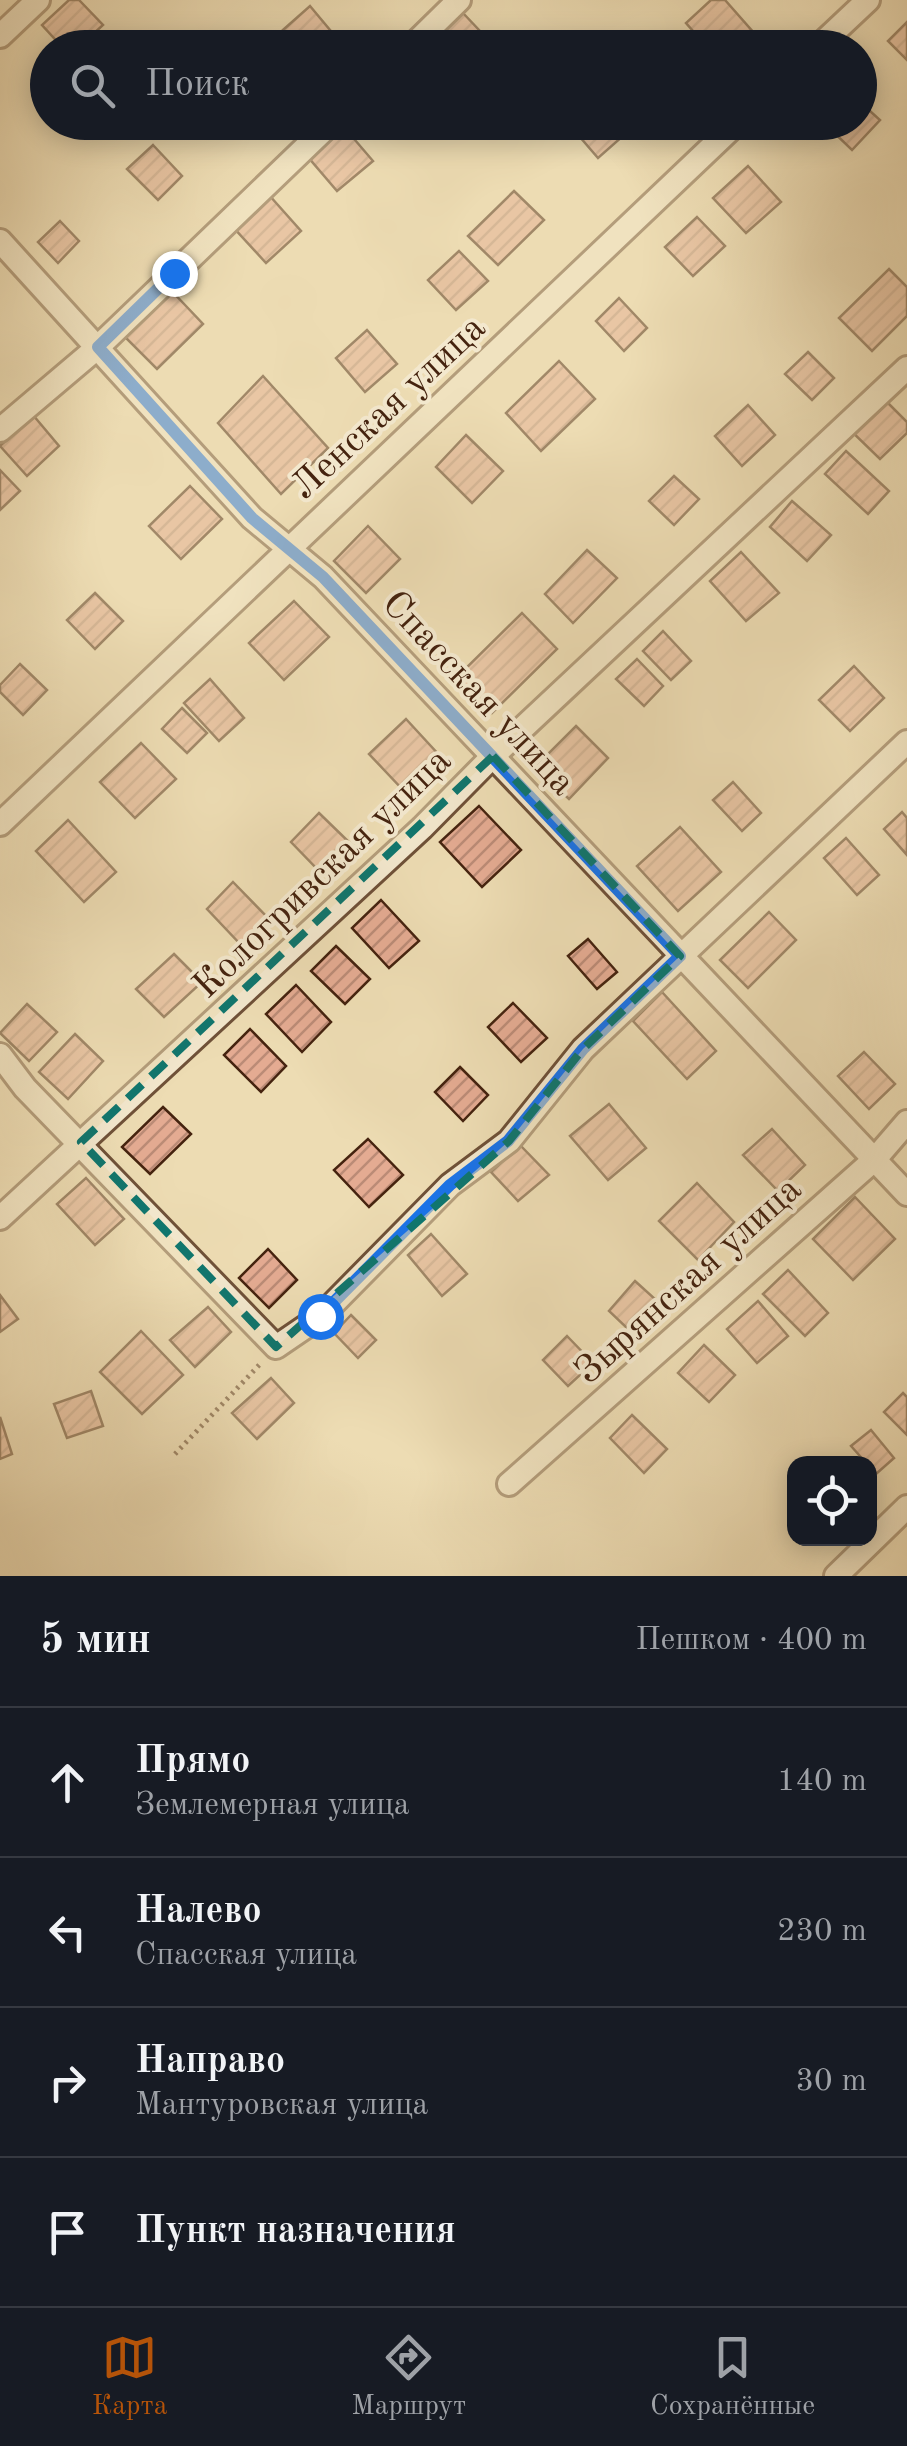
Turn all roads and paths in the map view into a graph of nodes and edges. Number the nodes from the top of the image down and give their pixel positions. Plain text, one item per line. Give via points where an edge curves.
1 (38, 0) edge
2 (459, 0) edge
3 (868, 0) edge
4 (428, 30) edge
5 (836, 30) edge
6 (0, 36) edge
7 (313, 140) edge
8 (719, 140) edge
9 (0, 241) edge
10 (98, 347) junction
11 (907, 368) edge
12 (0, 430) edge
13 (287, 548) junction
14 (907, 742) edge
15 (493, 756) junction
16 (0, 824) edge
17 (680, 956) junction
18 (0, 1056) edge
19 (907, 1122) edge
20 (81, 1142) junction
21 (875, 1159) junction
22 (907, 1194) edge
23 (0, 1218) edge
24 (269, 1355) junction
25 (175, 1454) dead end
26 (509, 1484) dead end
27 (907, 1507) edge
28 (836, 1576) edge

1 - 6 street
2 - 4 street
3 - 5 street
7 - 10 street
8 - 13 street, Ленская улица
9 - 10 street, Спасская улица
10 - 12 street
10 - 13 street, Спасская улица
11 - 15 street, Кологривская улица
13 - 15 street, Спасская улица via 323,577
13 - 16 street, Ленская улица
14 - 17 street
15 - 17 street, Спасская улица
15 - 20 street, Кологривская улица
17 - 21 street, Спасская улица
17 - 24 street via 583,1049 508,1141 450,1185 320,1316
18 - 20 street
19 - 21 street, Зырянская улица
20 - 23 street, Кологривская улица
20 - 24 street
21 - 22 street, Спасская улица
21 - 26 street, Зырянская улица
24 - 25 path
27 - 28 street

